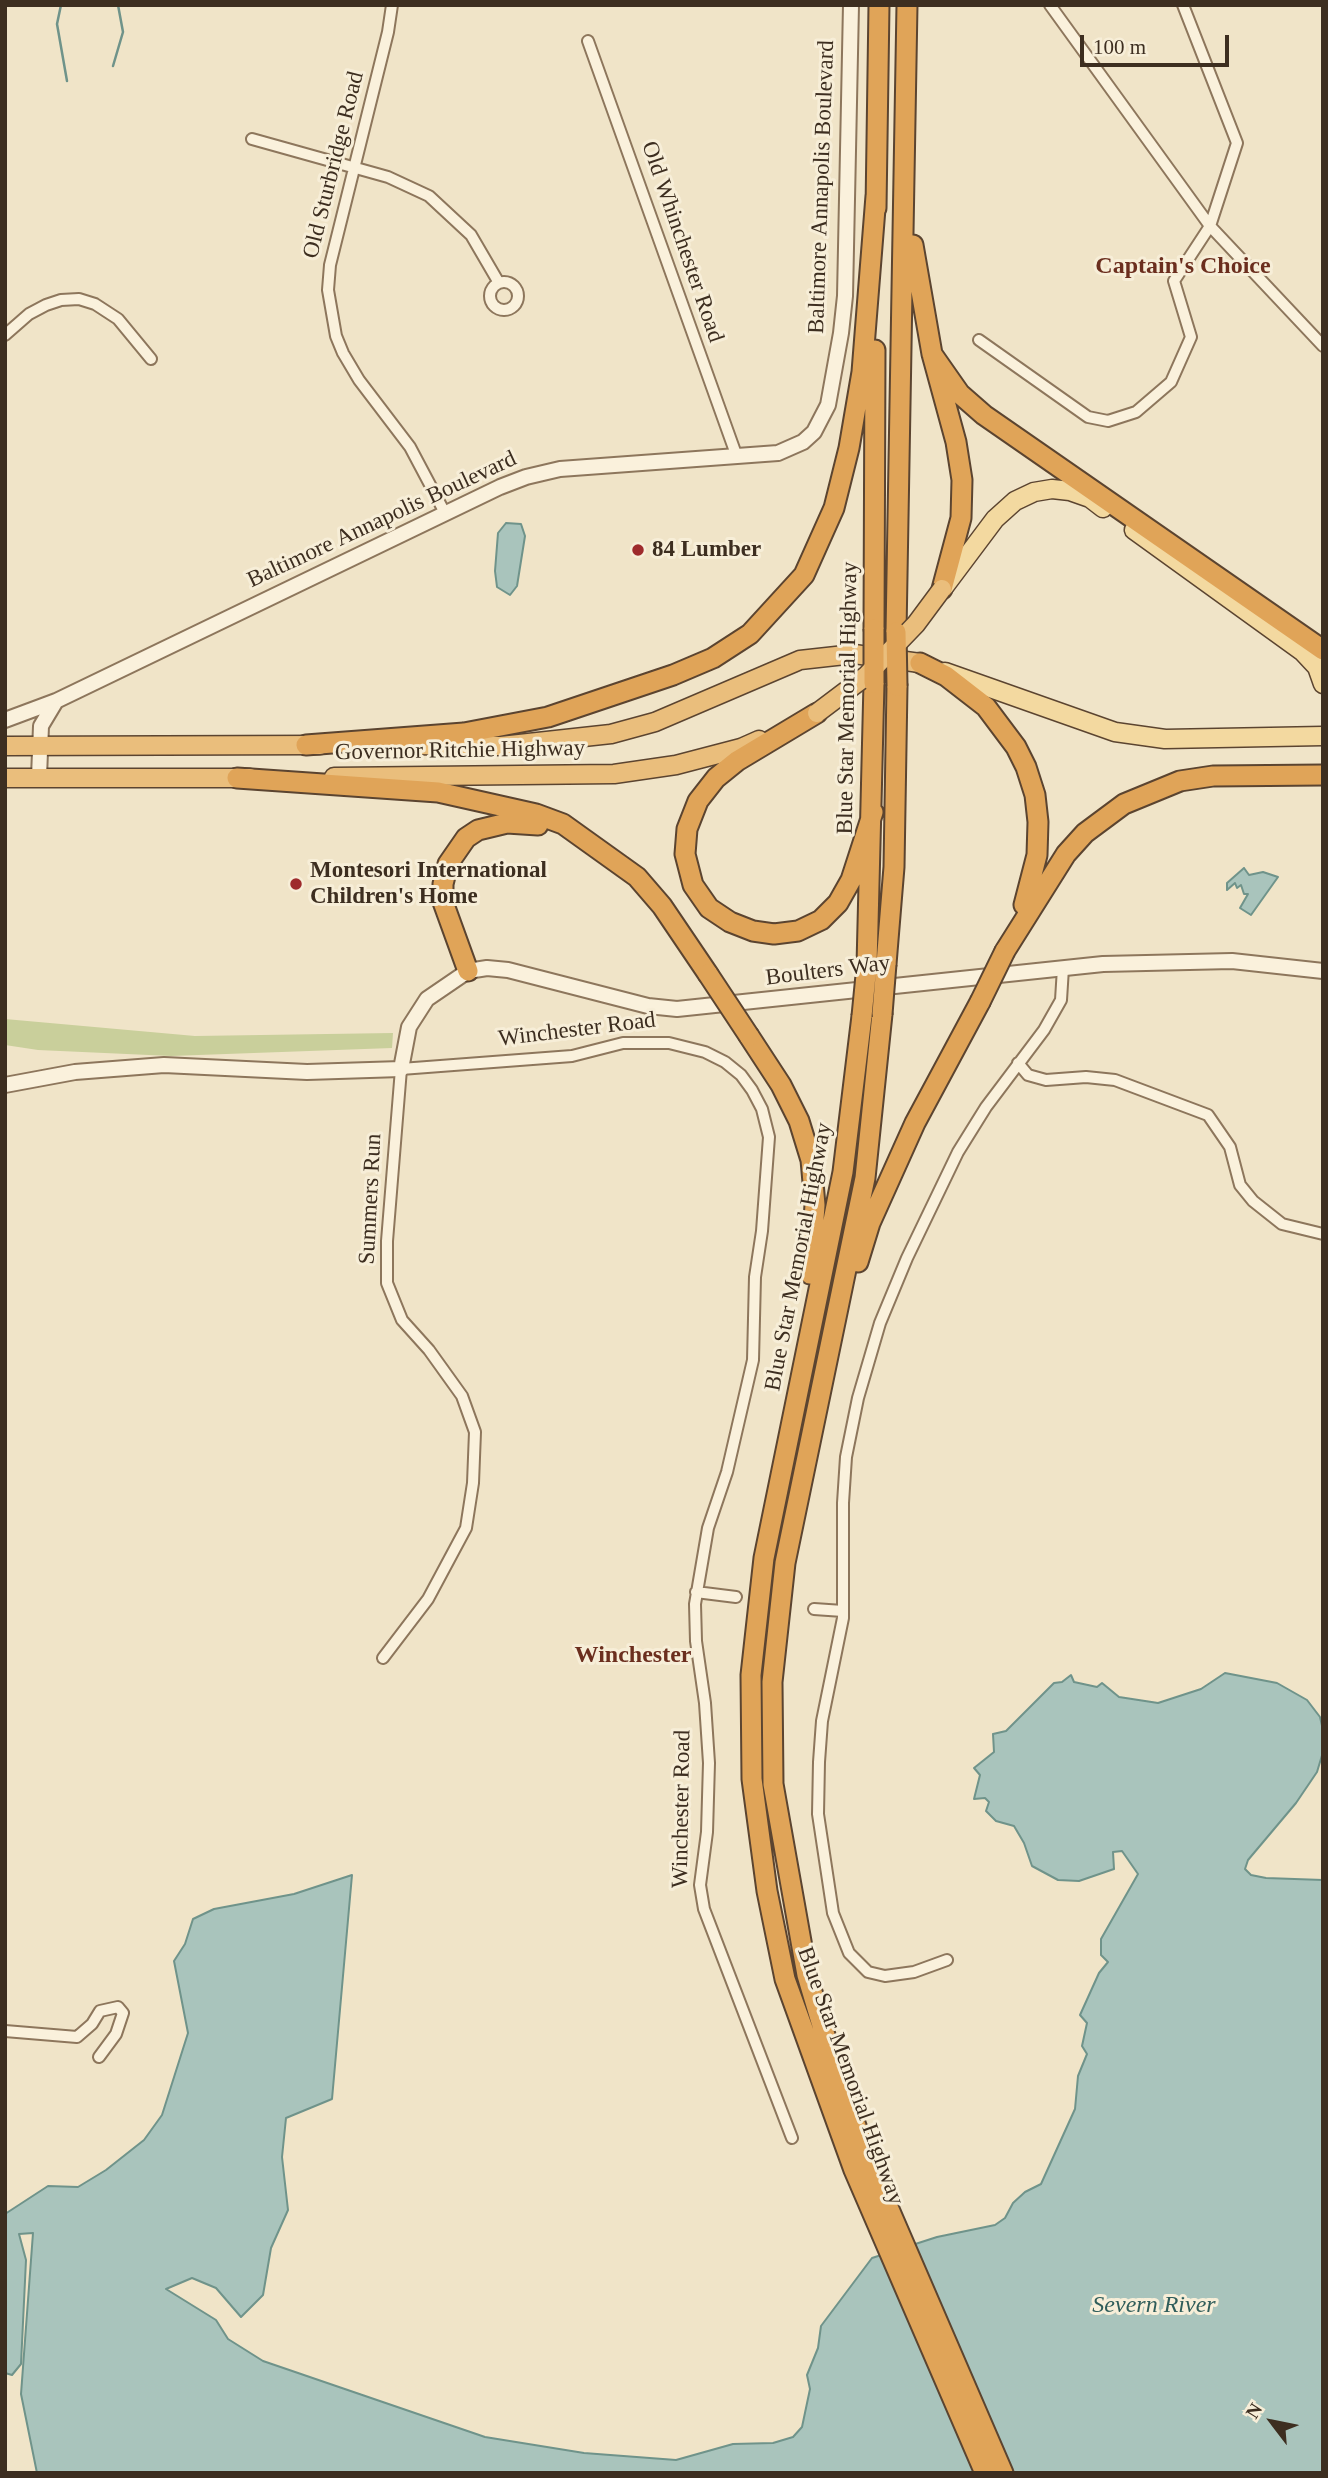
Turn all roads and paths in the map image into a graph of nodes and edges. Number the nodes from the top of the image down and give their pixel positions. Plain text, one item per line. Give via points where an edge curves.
1 (392, 5) edge
2 (851, 5) edge
3 (879, 5) edge
4 (907, 5) edge
5 (1050, 5) edge
6 (1183, 5) edge
7 (588, 41) dead end
8 (252, 139) dead end
9 (354, 169) junction
10 (905, 181) junction
11 (876, 196) junction
12 (1210, 226) junction
13 (499, 283) dead end
14 (5, 335) edge
15 (979, 340) dead end
16 (1323, 346) edge
17 (932, 354) junction
18 (151, 359) dead end
19 (737, 457) junction
20 (445, 513) junction
21 (942, 589) junction
22 (1323, 650) edge
23 (920, 663) junction
24 (1323, 684) edge
25 (56, 701) junction
26 (817, 713) junction
27 (5, 720) edge
28 (1323, 736) edge
29 (306, 744) junction
30 (5, 746) edge
31 (40, 746) junction
32 (1323, 775) edge
33 (39, 777) junction
34 (5, 778) edge
35 (237, 778) junction
36 (873, 812) junction
37 (600, 848) junction
38 (1005, 951) junction
39 (877, 964) junction
40 (1063, 968) junction
41 (468, 971) junction
42 (1323, 971) edge
43 (1018, 1063) junction
44 (401, 1069) junction
45 (5, 1085) edge
46 (1323, 1234) edge
47 (825, 1363) junction
48 (764, 1558) junction
49 (696, 1592) junction
50 (736, 1597) dead end
51 (814, 1609) dead end
52 (843, 1611) junction
53 (383, 1658) dead end
54 (947, 1960) dead end
55 (5, 2031) edge
56 (99, 2057) dead end
57 (792, 2138) dead end
58 (861, 2166) junction
59 (985, 2473) edge
60 (1003, 2473) edge

1 - 9 street, Old Sturbridge Road
2 - 19 street, Baltimore Annapolis Boulevard via 845,296 832,389 822,419 803,442 778,453
3 - 11 highway, Blue Star Memorial Highway
4 - 10 highway, Blue Star Memorial Highway
5 - 12 street
6 - 12 street via 1237,143
7 - 19 street, Old Whinchester Road
8 - 9 street
9 - 13 street via 411,186 445,208 471,235
9 - 20 street, Old Sturbridge Road via 330,265 328,290 336,336 351,368 424,469
10 - 17 highway
10 - 39 highway, Blue Star Memorial Highway, bridge via 894,867
11 - 29 highway via 862,372 834,508 804,575 750,634 713,658 673,675 548,717 442,735
11 - 36 highway, Blue Star Memorial Highway, bridge
12 - 15 street via 1174,281 1191,337 1171,382 1136,412 1108,421 1088,418
12 - 16 street
14 - 18 street via 46,305 79,299 118,319
17 - 21 highway via 962,480 961,518
17 - 22 highway via 960,394 984,415
19 - 20 street, Baltimore Annapolis Boulevard via 560,469 500,487
20 - 25 street, Baltimore Annapolis Boulevard
21 - 24 main road via 983,534 1015,501 1034,492 1070,491 1090,498 1303,652 1317,667
21 - 26 highway, Governor Ritchie Highway, bridge via 866,676
23 - 28 main road, Governor Ritchie Highway via 1115,732 1165,739
23 - 29 highway, Governor Ritchie Highway via 855,654 800,660 655,722 611,734 501,746
23 - 38 highway via 986,706 1016,747 1035,795 1037,855 1022,912
25 - 27 street, Baltimore Annapolis Boulevard
25 - 31 street via 41,726
26 - 35 highway, Governor Ritchie Highway via 741,748 676,765 614,774
26 - 36 highway via 737,761 698,801 687,829 685,854 693,885 709,908 730,922 764,933 798,931 821,920 838,903 851,880
29 - 31 highway, Governor Ritchie Highway
30 - 31 highway, Governor Ritchie Highway
31 - 33 street
32 - 38 highway via 1213,776 1180,781 1125,804 1066,854
33 - 34 highway, Governor Ritchie Highway
33 - 35 highway, Governor Ritchie Highway
35 - 37 highway via 438,792 536,814 563,824
36 - 39 highway, Blue Star Memorial Highway
37 - 41 highway via 533,824 507,823 466,838 448,864 443,884 446,911
37 - 48 highway, bridge via 637,877 662,906 708,974 781,1085 811,1160 815,1248
38 - 47 highway, bridge via 915,1123 870,1223
39 - 47 highway, Blue Star Memorial Highway, bridge via 882,1014 865,1178
39 - 48 highway, Blue Star Memorial Highway, bridge via 862,1016 844,1172
40 - 41 street, Boulters Way via 677,1009 648,1006 508,970
40 - 42 street, Boulters Way via 1232,961
40 - 43 street via 1061,1000
41 - 44 street, Boulters Way via 437,990 417,1012 406,1038
43 - 46 street via 1028,1075 1046,1080 1115,1080 1208,1115 1230,1147 1240,1185 1253,1201 1282,1224
43 - 52 street via 958,1152 880,1322 846,1457
44 - 45 street, Winchester Road via 307,1072 164,1065 53,1074
44 - 49 street, Winchester Road via 513,1063 572,1056 623,1043 669,1042 725,1062 741,1075 762,1109 769,1137 755,1277 753,1360 727,1472 708,1528
44 - 53 street, Summers Run via 387,1283 402,1320 462,1396 475,1432 466,1528 428,1599
47 - 58 highway, Blue Star Memorial Highway via 785,1563 772,1682 773,1784 807,1975
48 - 58 highway, Blue Star Memorial Highway via 751,1675 752,1779 767,1891 785,1979
49 - 50 street
49 - 57 street, Winchester Road via 695,1641 709,1763 700,1885 709,1922
51 - 52 street
52 - 54 street via 819,1762 818,1814 833,1913 849,1953 868,1972 886,1976 914,1972
55 - 56 street via 77,2037 100,2011 118,2007 123,2013 116,2035
58 - 59 highway, Blue Star Memorial Highway
58 - 60 highway, Blue Star Memorial Highway

